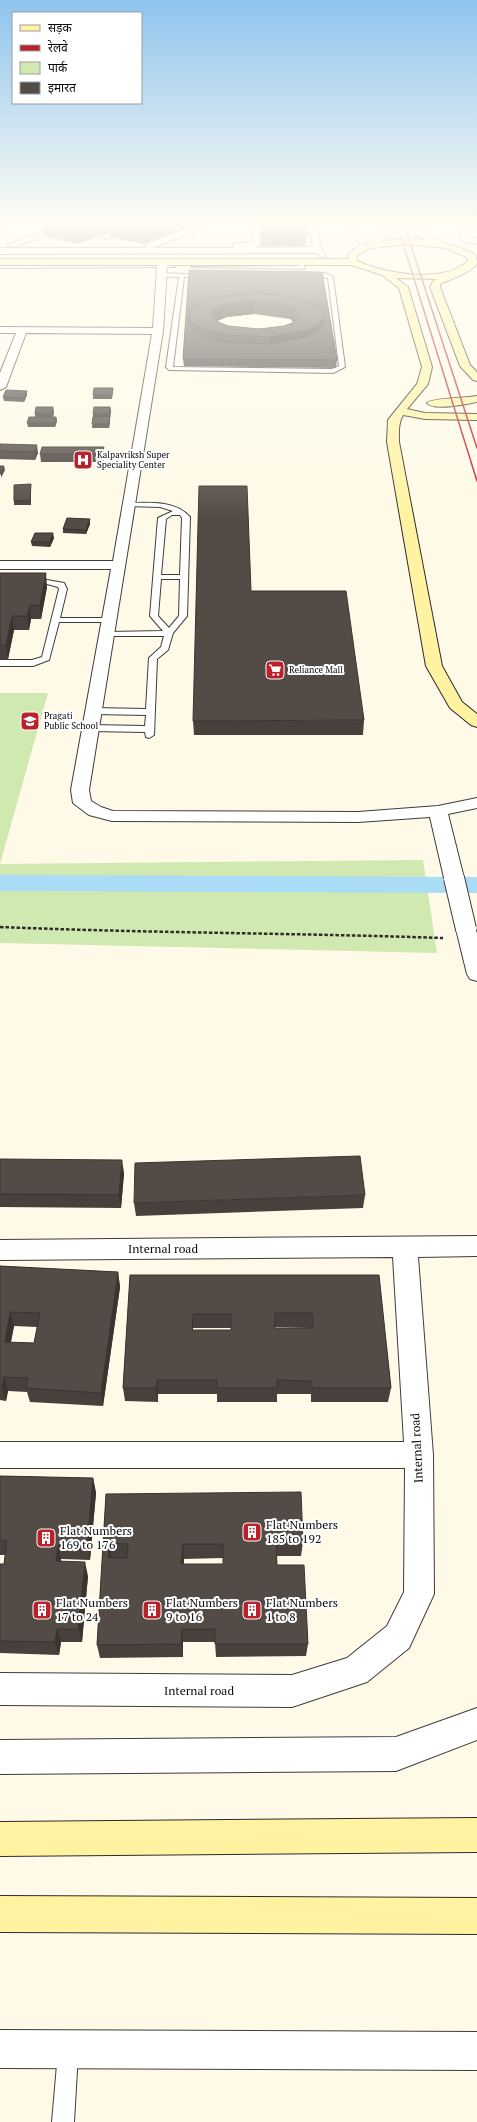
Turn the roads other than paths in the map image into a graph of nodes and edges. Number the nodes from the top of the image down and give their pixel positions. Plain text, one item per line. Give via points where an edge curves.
1 (163, 320) edge
2 (170, 320) edge
3 (336, 320) edge
4 (413, 320) edge
5 (448, 320) edge
6 (0, 330) edge
7 (22, 330) junction
8 (158, 331) junction
9 (150, 369) junction
10 (171, 369) junction
11 (477, 378) edge
12 (0, 387) edge
13 (415, 397) junction
14 (477, 398) edge
15 (400, 411) junction
16 (477, 417) edge
17 (129, 505) junction
18 (183, 513) junction
19 (0, 564) edge
20 (119, 565) junction
21 (157, 577) junction
22 (185, 577) junction
23 (0, 582) edge
24 (55, 620) junction
25 (108, 627) junction
26 (169, 633) junction
27 (0, 663) edge
28 (93, 711) junction
29 (150, 712) junction
30 (477, 722) edge
31 (90, 728) junction
32 (477, 803) edge
33 (438, 811) junction
34 (477, 974) edge
35 (477, 1246) edge
36 (405, 1247) junction
37 (0, 1250) edge
38 (0, 1455) edge
39 (419, 1456) junction
40 (0, 1689) edge
41 (477, 1724) edge
42 (0, 1757) edge
43 (477, 1835) edge
44 (0, 1839) edge
45 (0, 1914) edge
46 (477, 1916) edge
47 (0, 2049) edge
48 (68, 2049) junction
49 (477, 2051) edge
50 (63, 2122) edge

1 - 8 street
2 - 10 lane
3 - 10 lane via 342,367 333,371
4 - 13 street via 427,367 427,374
5 - 11 street via 465,366
6 - 7 street
7 - 8 street
7 - 12 street
8 - 9 street
9 - 10 lane
9 - 17 street
13 - 14 street via 437,404
13 - 15 street
15 - 16 street via 425,416
15 - 30 street via 393,422 393,442 434,666 456,705
17 - 18 lane via 171,507
17 - 20 street
18 - 21 lane via 171,513 162,518
18 - 22 lane via 186,517
19 - 20 street
20 - 25 street
21 - 22 lane
21 - 26 lane via 154,616
22 - 26 lane via 183,616
23 - 24 lane via 47,582 61,585 63,589
24 - 25 lane
24 - 27 lane via 46,658 33,663
25 - 26 lane via 147,633
25 - 28 street
26 - 29 lane via 165,648 153,658
28 - 29 lane
28 - 31 street
29 - 31 lane via 149,732
31 - 33 street via 80,790 82,803 95,811 112,816 358,817
32 - 33 street
33 - 34 street, bridge
35 - 36 street
36 - 37 street, Internal road
36 - 39 street, Internal road
38 - 39 street
39 - 40 street, Internal road via 419,1594 398,1637 356,1671 292,1691
41 - 42 street via 396,1754
43 - 44 street
45 - 46 street
47 - 48 street
48 - 49 street
48 - 50 lane

